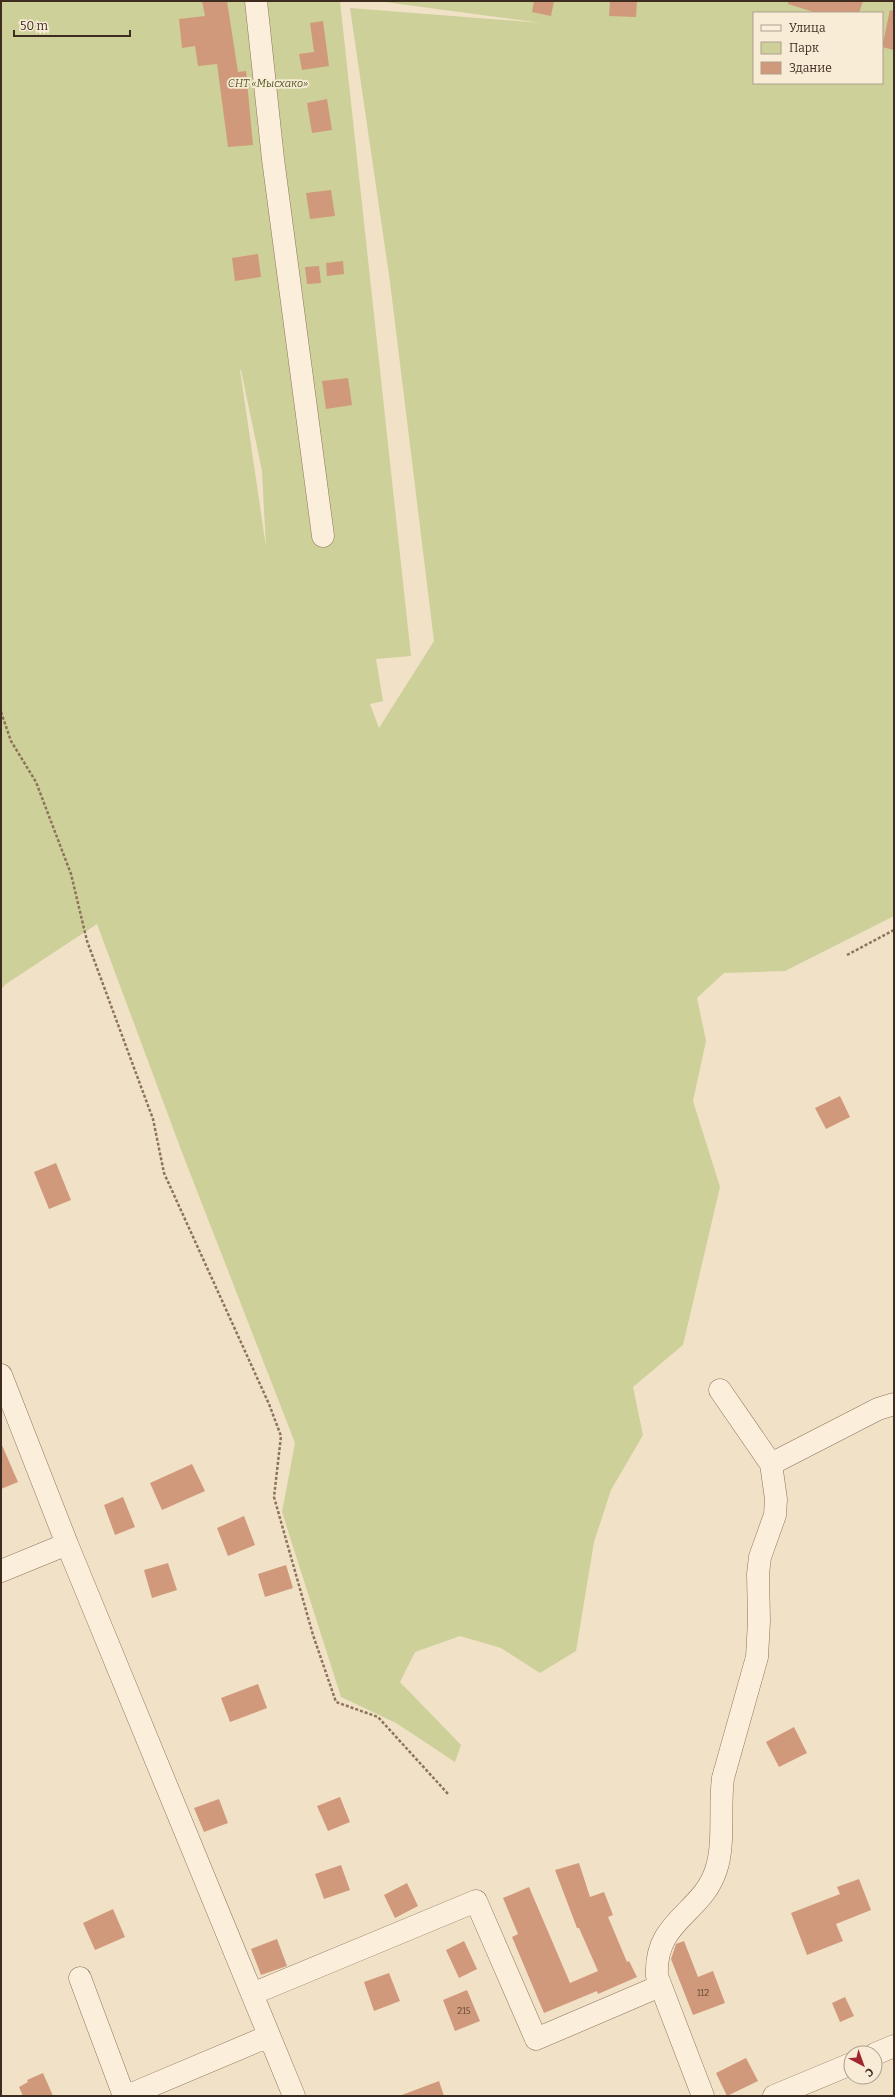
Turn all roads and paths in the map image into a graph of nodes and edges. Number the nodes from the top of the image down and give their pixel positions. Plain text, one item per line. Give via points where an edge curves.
1 (256, 1) edge
2 (323, 536) dead end
3 (1, 712) edge
4 (894, 930) edge
5 (847, 955) dead end
6 (1, 1375) edge
7 (720, 1390) dead end
8 (894, 1404) edge
9 (771, 1464) junction
10 (67, 1544) junction
11 (1, 1571) edge
12 (449, 1795) dead end
13 (80, 1978) dead end
14 (660, 1986) junction
15 (252, 1994) junction
16 (269, 2036) junction
17 (894, 2046) edge
18 (883, 2051) edge
19 (843, 2067) edge
20 (126, 2096) edge
21 (294, 2096) edge
22 (703, 2096) edge
23 (774, 2096) edge

1 - 2 street
3 - 12 path via 11,741 36,782 71,874 87,941 153,1119 164,1173 269,1404 281,1436 274,1497 313,1635 336,1702 378,1717
4 - 5 path
6 - 10 street
7 - 9 street
8 - 9 street via 878,1408
9 - 14 street via 776,1499 775,1514 759,1562 759,1633 756,1657 723,1778 720,1797 720,1854 716,1871 706,1888 669,1930 660,1946 656,1960
10 - 11 street
10 - 15 street
13 - 20 street
14 - 15 street via 536,2039 476,1901
14 - 22 street
15 - 16 street
16 - 20 street
16 - 21 street
17 - 18 street
19 - 23 street

